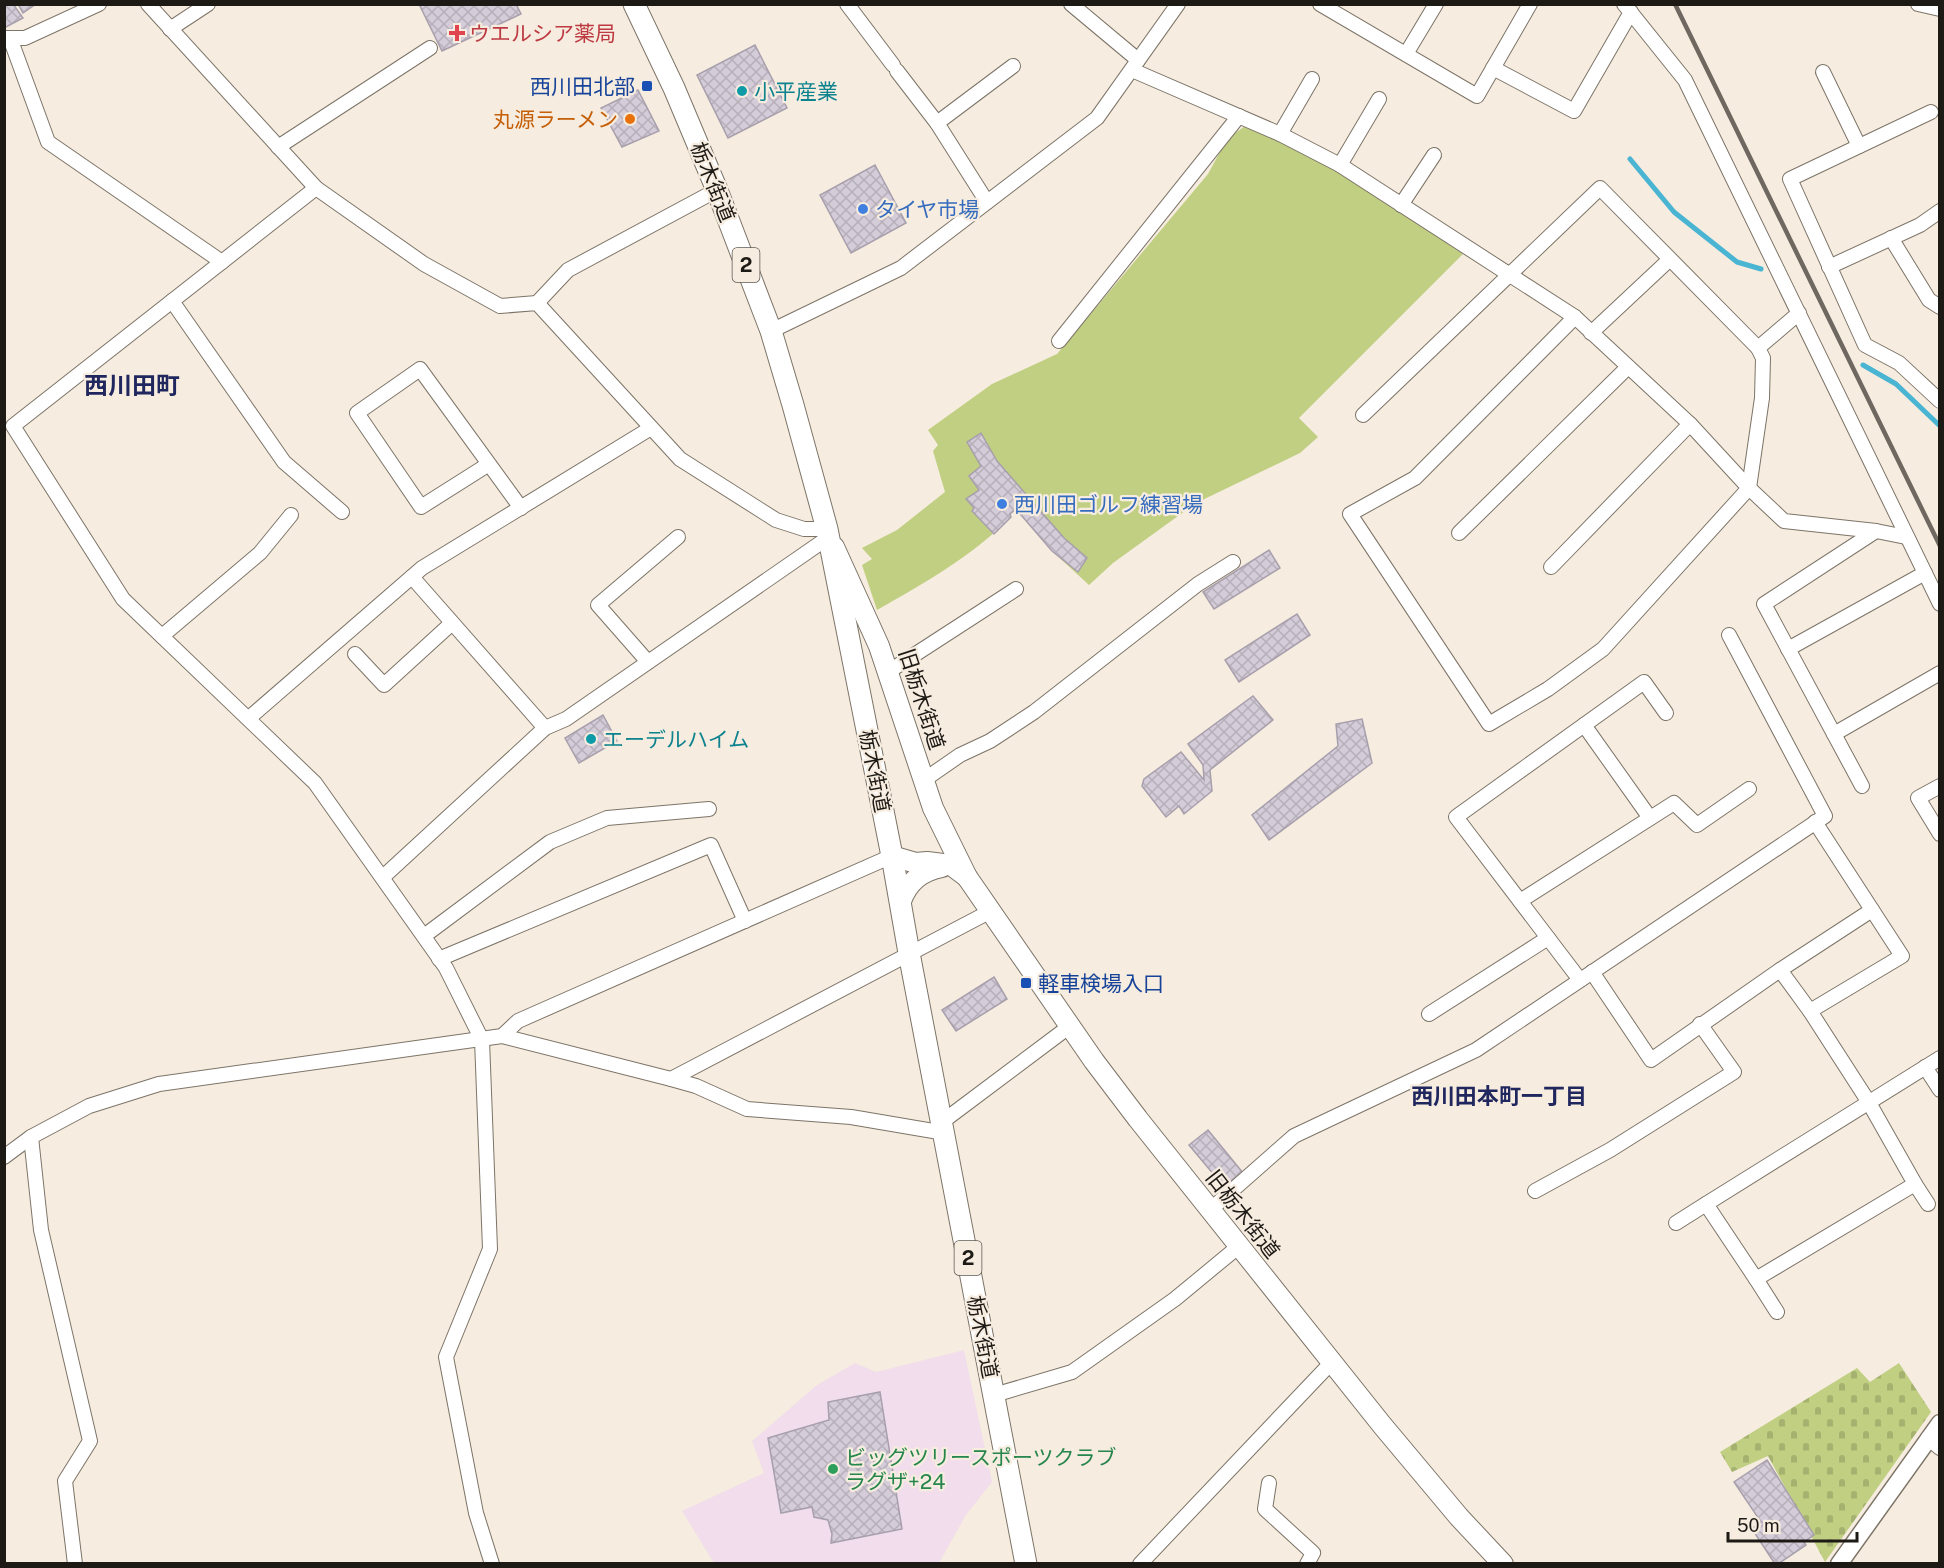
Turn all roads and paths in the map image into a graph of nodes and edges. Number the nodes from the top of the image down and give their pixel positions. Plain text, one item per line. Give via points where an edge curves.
1 (99, 4) edge
2 (148, 4) edge
3 (208, 4) edge
4 (634, 4) edge
5 (847, 4) edge
6 (1071, 4) edge
7 (1178, 4) edge
8 (1320, 4) edge
9 (1436, 4) edge
10 (1530, 4) edge
11 (1918, 4) edge
12 (1627, 8) edge
13 (1340, 9) edge
14 (1940, 9) edge
15 (69, 10) edge
16 (170, 29) junction
17 (7, 38) edge
18 (430, 48) dead end
19 (1406, 54) junction
20 (1135, 65) junction
21 (1013, 66) dead end
22 (1493, 68) junction
23 (1823, 72) dead end
24 (1312, 79) dead end
25 (1379, 99) dead end
26 (1931, 112) dead end
27 (1239, 116) junction
28 (937, 123) junction
29 (1280, 134) junction
30 (1859, 146) junction
31 (278, 147) junction
32 (1434, 155) dead end
33 (1340, 165) junction
34 (316, 188) junction
35 (717, 190) junction
36 (987, 202) junction
37 (1401, 205) junction
38 (1940, 211) edge
39 (1892, 238) junction
40 (1669, 260) junction
41 (222, 262) junction
42 (1829, 267) junction
43 (1509, 276) junction
44 (172, 301) junction
45 (537, 303) junction
46 (1940, 307) edge
47 (1799, 313) junction
48 (1575, 317) junction
49 (771, 331) junction
50 (1591, 333) junction
51 (1059, 341) dead end
52 (1758, 348) junction
53 (1628, 367) junction
54 (1940, 401) edge
55 (1363, 415) dead end
56 (1690, 424) junction
57 (651, 428) junction
58 (489, 464) junction
59 (1749, 488) junction
60 (520, 508) junction
61 (342, 512) dead end
62 (291, 515) dead end
63 (1876, 531) junction
64 (828, 533) junction
65 (1459, 533) dead end
66 (678, 537) dead end
67 (1906, 537) junction
68 (1233, 562) dead end
69 (1551, 567) dead end
70 (1925, 573) junction
71 (412, 577) junction
72 (1016, 589) dead end
73 (1940, 604) edge
74 (452, 623) junction
75 (1729, 634) dead end
76 (162, 636) junction
77 (1788, 649) junction
78 (355, 654) dead end
79 (648, 662) junction
80 (888, 672) junction
81 (1940, 674) edge
82 (1666, 713) dead end
83 (249, 718) junction
84 (1584, 725) junction
85 (545, 728) junction
86 (1834, 734) junction
87 (924, 780) junction
88 (1862, 786) dead end
89 (1940, 786) edge
90 (1749, 789) dead end
91 (709, 809) dead end
92 (1650, 818) junction
93 (1815, 822) junction
94 (1940, 834) edge
95 (892, 856) junction
96 (951, 866) junction
97 (383, 877) junction
98 (967, 877) junction
99 (900, 901) junction
100 (1520, 901) junction
101 (1872, 910) junction
102 (991, 911) junction
103 (745, 921) junction
104 (424, 936) junction
105 (1548, 938) junction
106 (909, 953) junction
107 (440, 959) junction
108 (1780, 970) junction
109 (1586, 976) junction
110 (1810, 1011) junction
111 (1429, 1014) dead end
112 (1700, 1024) junction
113 (1070, 1026) junction
114 (502, 1036) junction
115 (482, 1040) junction
116 (1940, 1058) edge
117 (1925, 1067) junction
118 (671, 1078) junction
119 (1940, 1090) edge
120 (1868, 1101) junction
121 (944, 1127) junction
122 (31, 1137) junction
123 (4, 1157) edge
124 (1915, 1184) junction
125 (1534, 1191) dead end
126 (1706, 1204) junction
127 (1928, 1204) dead end
128 (1210, 1210) junction
129 (1676, 1223) dead end
130 (1238, 1246) junction
131 (1756, 1279) junction
132 (1777, 1312) dead end
133 (1331, 1363) junction
134 (994, 1395) junction
135 (1940, 1423) edge
136 (1934, 1443) edge
137 (1269, 1483) dead end
138 (1498, 1562) edge
139 (75, 1563) edge
140 (492, 1563) edge
141 (1026, 1563) edge
142 (1140, 1563) edge
143 (1307, 1563) edge
144 (1839, 1563) edge

1 - 15 street
2 - 16 street
3 - 16 street
4 - 35 main road, 栃木街道 / 2
5 - 28 street
6 - 20 street
7 - 20 street
8 - 13 street
9 - 19 street
10 - 22 street
11 - 14 street
12 - 22 street via 1574,111
12 - 47 street via 1685,80
13 - 19 street
15 - 17 street via 25,38
16 - 31 street
17 - 41 street via 48,142
18 - 31 street
19 - 22 street via 1477,96
20 - 27 street
20 - 36 street via 1097,118
21 - 28 street
23 - 30 street
24 - 29 street
25 - 33 street
26 - 30 street
27 - 29 street
27 - 51 street
28 - 36 street
29 - 33 street
30 - 42 street via 1790,179
31 - 34 street
32 - 37 street
33 - 37 street
34 - 41 street
34 - 45 street via 424,264 501,306
35 - 45 street via 568,270
35 - 49 main road, 栃木街道 / 2
36 - 49 street via 901,268
37 - 43 street
38 - 39 street
39 - 42 street
39 - 46 street via 1929,300
40 - 43 street via 1600,188
40 - 50 street
40 - 52 street
41 - 44 street
42 - 54 street via 1865,345 1899,363
43 - 48 street
43 - 55 street
44 - 61 street via 284,462
44 - 76 street via 13,426 123,599
45 - 57 street
47 - 52 street
47 - 67 street
48 - 50 street
48 - 59 street via 1415,478 1350,514 1489,724 1548,689 1603,649
49 - 64 main road, 栃木街道 / 2
50 - 53 street
52 - 59 street via 1763,358 1762,398
53 - 56 street
53 - 65 street
56 - 59 street
56 - 69 street
57 - 60 street
57 - 64 street via 680,459 776,520
58 - 58 street via 420,369 357,413 421,507
58 - 60 street
59 - 63 street via 1784,520
60 - 71 street
62 - 76 street via 260,553
63 - 67 street
63 - 77 street via 1764,604
64 - 79 street
64 - 80 main road, 旧栃木街道
64 - 95 main road, 栃木街道 / 2
66 - 79 street via 598,605
67 - 70 street
68 - 87 street via 1198,584 1034,712
70 - 73 street
70 - 77 street
71 - 74 street
71 - 83 street
72 - 80 street
74 - 78 street via 384,685
74 - 85 street
75 - 93 street via 1825,816
76 - 83 street
77 - 86 street
79 - 85 street via 566,719
80 - 87 main road, 旧栃木街道
80 - 98 main road via 883,684 925,808
81 - 86 street
82 - 84 street via 1644,682
83 - 97 street via 315,783
84 - 92 street
84 - 100 street via 1456,817
85 - 97 street
86 - 88 street
87 - 98 main road, 旧栃木街道 via 933,808
89 - 94 street via 1918,798
90 - 92 street via 1697,825 1674,803
91 - 104 street via 607,818 550,842
92 - 100 street
93 - 101 street
93 - 109 street
95 - 96 main road, 旧栃木街道
95 - 99 main road, 栃木街道 / 2
95 - 103 street
96 - 98 main road, 旧栃木街道
96 - 99 main road via 934,868 914,879
97 - 104 street
98 - 102 main road, 旧栃木街道
99 - 106 main road, 栃木街道 / 2
100 - 105 street
101 - 108 street
101 - 110 street via 1902,956
102 - 106 street
102 - 113 main road, 旧栃木街道
103 - 107 street via 711,845
103 - 114 street via 518,1021
104 - 107 street
105 - 109 street
105 - 111 street
106 - 118 street
106 - 121 main road, 栃木街道 / 2
107 - 115 street
108 - 110 street
108 - 112 street
109 - 112 street via 1651,1060
109 - 128 street via 1476,1050 1294,1136
110 - 120 street
112 - 125 street via 1734,1072 1610,1150
113 - 121 street
113 - 128 main road, 旧栃木街道
114 - 115 street
114 - 118 street
115 - 122 street via 159,1084 89,1106
115 - 140 street via 490,1249 446,1357 476,1513
116 - 117 street
117 - 119 street
117 - 120 street
118 - 121 street via 747,1109
120 - 124 street
120 - 126 street
121 - 134 main road, 栃木街道 / 2
122 - 123 street
122 - 139 street via 41,1230 90,1441 65,1481
124 - 127 street
124 - 131 street
126 - 129 street
126 - 131 street
128 - 130 main road, 旧栃木街道
130 - 133 main road, 旧栃木街道
130 - 134 street via 1175,1299 1072,1372
131 - 132 street
133 - 138 main road, 旧栃木街道
133 - 142 street
134 - 141 main road, 栃木街道 / 2
135 - 136 street
136 - 144 street
137 - 143 street via 1265,1509 1313,1553

